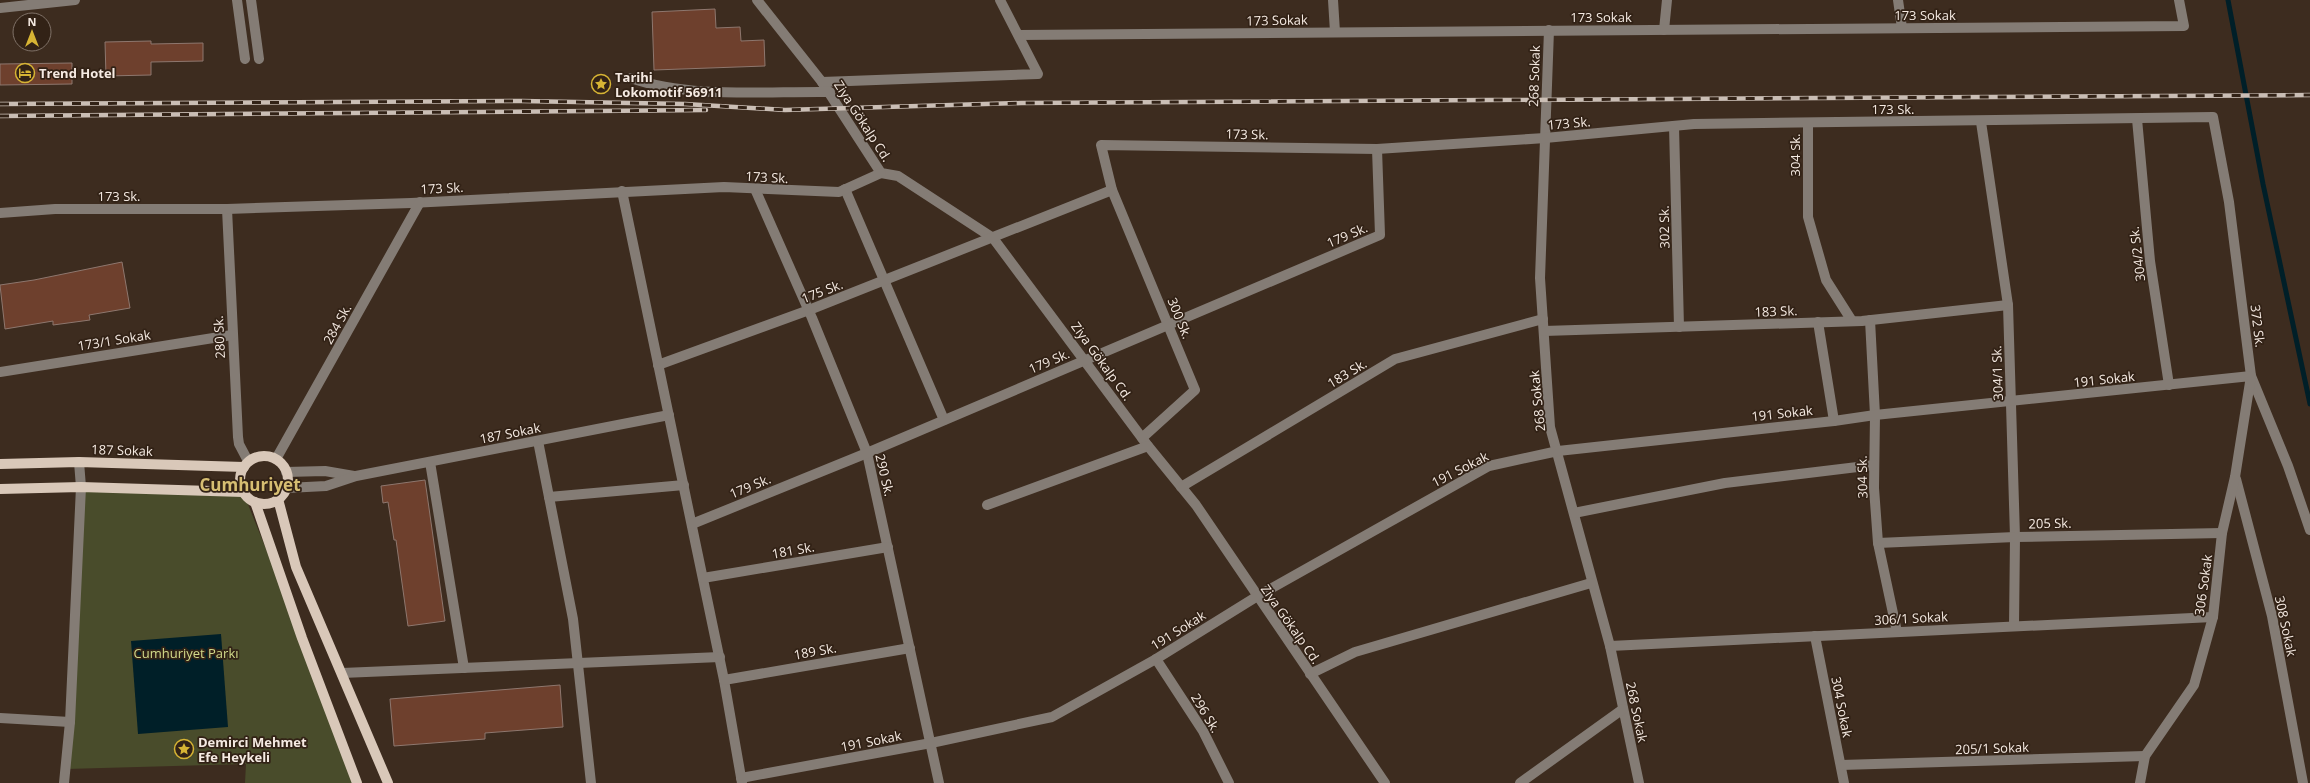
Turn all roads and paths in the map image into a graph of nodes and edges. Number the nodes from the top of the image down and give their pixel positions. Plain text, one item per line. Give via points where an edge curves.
1 (75, 0) edge
2 (237, 0) edge
3 (251, 0) edge
4 (757, 0) edge
5 (1000, 0) edge
6 (1333, 0) edge
7 (1667, 0) edge
8 (1898, 0) edge
9 (2179, 0) edge
10 (0, 8) edge
11 (1902, 28) junction
12 (1549, 30) junction
13 (1664, 30) junction
14 (1335, 32) junction
15 (1018, 35) junction
16 (259, 58) dead end
17 (245, 59) dead end
18 (631, 78) dead end
19 (822, 82) junction
20 (830, 92) junction
21 (2213, 117) joint
22 (2137, 119) junction
23 (1981, 122) junction
24 (1808, 123) junction
25 (1674, 126) junction
26 (1545, 138) junction
27 (1377, 150) junction
28 (881, 173) junction
29 (754, 189) junction
30 (846, 189) junction
31 (1112, 190) junction
32 (622, 191) junction
33 (420, 202) junction
34 (228, 209) junction
35 (0, 213) edge
36 (993, 238) junction
37 (884, 280) junction
38 (2008, 305) junction
39 (809, 310) junction
40 (1543, 319) junction
41 (1870, 320) junction
42 (1852, 321) junction
43 (1818, 322) junction
44 (1170, 325) junction
45 (1679, 327) junction
46 (1544, 331) junction
47 (232, 334) junction
48 (1085, 359) junction
49 (658, 365) junction
50 (0, 372) edge
51 (2251, 376) junction
52 (2169, 385) junction
53 (2011, 402) junction
54 (669, 415) junction
55 (1875, 415) junction
56 (944, 420) junction
57 (1834, 421) junction
58 (538, 441) junction
59 (1145, 442) junction
60 (1558, 451) junction
61 (867, 453) junction
62 (276, 459) junction
63 (79, 462) junction
64 (430, 462) junction
65 (0, 464) edge
66 (246, 464) junction
67 (1874, 465) junction
68 (286, 472) junction
69 (356, 476) junction
70 (2235, 477) junction
71 (684, 485) junction
72 (81, 487) junction
73 (1181, 487) junction
74 (286, 488) junction
75 (0, 489) edge
76 (243, 492) junction
77 (549, 497) junction
78 (278, 499) junction
79 (255, 502) junction
80 (987, 505) dead end
81 (1574, 513) junction
82 (692, 524) junction
83 (2310, 530) edge
84 (2222, 533) junction
85 (2015, 537) junction
86 (1878, 543) junction
87 (888, 547) junction
88 (703, 578) junction
89 (1591, 583) junction
90 (1256, 597) junction
91 (2212, 617) junction
92 (2014, 626) junction
93 (1897, 632) junction
94 (1815, 636) junction
95 (1610, 646) junction
96 (910, 648) junction
97 (720, 657) junction
98 (1156, 659) junction
99 (578, 663) junction
100 (464, 668) junction
101 (342, 673) junction
102 (1310, 674) junction
103 (724, 680) junction
104 (1624, 708) junction
105 (0, 718) edge
106 (70, 722) junction
107 (931, 743) junction
108 (2145, 756) junction
109 (1841, 765) junction
110 (741, 781) edge
111 (64, 783) edge
112 (357, 783) edge
113 (388, 783) edge
114 (591, 783) edge
115 (939, 783) edge
116 (1229, 783) edge
117 (1385, 783) edge
118 (1520, 783) edge
119 (1638, 783) edge
120 (1844, 783) edge
121 (2140, 783) edge
122 (2303, 783) edge

1 - 10 street
2 - 17 street
3 - 16 street
4 - 19 street, Ziya Gökalp Cd.
5 - 15 street
6 - 14 street
7 - 13 street
8 - 11 street
9 - 11 street, 173 Sokak via 2184,26
11 - 13 street, 173 Sokak
12 - 13 street, 173 Sokak
12 - 14 street, 173 Sokak
12 - 26 street, 268 Sokak
14 - 15 street, 173 Sokak
15 - 19 street via 1038,74
18 - 20 street via 653,86 717,91
19 - 20 street, Ziya Gökalp Cd.
20 - 28 street, Ziya Gökalp Cd.
21 - 22 street, 173 Sk.
21 - 51 street, 372 Sk. via 2229,202
22 - 23 street, 173 Sk.
22 - 52 street, 304/2 Sk. via 2150,261
23 - 24 street, 173 Sk.
23 - 38 street, 304/1 Sk.
24 - 25 street, 173 Sk.
24 - 42 street, 304 Sk. via 1808,217 1826,280
25 - 26 street, 173 Sk.
25 - 45 street, 302 Sk.
26 - 27 street, 173 Sk.
26 - 40 street, 268 Sokak via 1540,278
27 - 31 street, 173 Sk. via 1101,145
27 - 44 street, 179 Sk. via 1380,235
28 - 30 street, 173 Sk.
28 - 36 street, Ziya Gökalp Cd. via 898,176
29 - 30 street, 173 Sk. via 839,192
29 - 32 street, 173 Sk. via 724,187
29 - 39 street, 290 Sk.
30 - 37 street
31 - 36 street
31 - 44 street, 300 Sk.
32 - 33 street, 173 Sk.
32 - 49 street
33 - 34 street, 173 Sk.
33 - 62 street, 284 Sk.
34 - 35 street, 173 Sk. via 55,209
34 - 47 street, 280 Sk.
36 - 37 street, 175 Sk.
36 - 48 street, Ziya Gökalp Cd.
37 - 39 street, 175 Sk.
37 - 56 street
38 - 41 street, 183 Sk.
38 - 53 street, 304/1 Sk.
39 - 49 street, 175 Sk.
39 - 61 street, 290 Sk.
40 - 46 street, 268 Sokak
40 - 73 street, 183 Sk. via 1395,359
41 - 42 street, 183 Sk.
41 - 55 street, 304 Sk.
42 - 43 street, 183 Sk.
43 - 45 street, 183 Sk.
43 - 57 street
44 - 48 street, 179 Sk.
44 - 59 street, 300 Sk. via 1195,390
45 - 46 street, 183 Sk.
46 - 60 street, 268 Sokak via 1550,427
47 - 50 street, 173/1 Sokak
47 - 66 street, 280 Sk. via 238,437
48 - 56 street, 179 Sk.
48 - 59 street, Ziya Gökalp Cd.
49 - 54 street
51 - 52 street, 191 Sokak
51 - 70 street, 306 Sokak
51 - 83 street, 372 Sk. via 2288,466
52 - 53 street, 191 Sokak
53 - 55 street, 191 Sokak
53 - 85 street, 304/1 Sk.
54 - 58 street, 187 Sokak
54 - 71 street
55 - 57 street, 191 Sokak
55 - 67 street, 304 Sk.
56 - 61 street, 179 Sk.
57 - 60 street, 191 Sokak
58 - 64 street, 187 Sokak
58 - 77 street
59 - 73 street, Ziya Gökalp Cd.
59 - 80 street, 300 Sk.
60 - 81 street, 268 Sokak
60 - 90 street, 191 Sokak via 1489,466
61 - 82 street, 179 Sk.
61 - 87 street, 290 Sk.
62 - 66 main road via 260,456
62 - 68 main road
63 - 65 main road, 187 Sokak
63 - 66 main road, 187 Sokak
63 - 72 street
64 - 69 street, 187 Sokak
64 - 100 street
66 - 76 main road via 240,475
67 - 81 street via 1725,483
67 - 86 street, 304 Sk.
68 - 69 street, 187 Sokak via 325,471
68 - 74 main road
69 - 74 street, 187 Sokak via 326,486
70 - 84 street, 306 Sokak
70 - 122 street, 308 Sokak via 2272,616
71 - 77 street
71 - 82 street
72 - 75 main road
72 - 76 main road
72 - 106 street
73 - 90 street, Ziya Gökalp Cd. via 1196,505
74 - 78 main road
76 - 79 main road
77 - 99 street via 573,619
78 - 79 main road via 263,504
78 - 101 main road via 296,567
79 - 112 main road via 302,638
81 - 89 street, 268 Sokak
82 - 88 street
84 - 85 street, 205 Sk.
84 - 91 street, 306 Sokak
85 - 86 street, 205 Sk.
85 - 92 street, 304/1 Sk.
86 - 93 street, 304 Sk.
87 - 88 street, 181 Sk.
87 - 96 street, 290 Sk.
88 - 97 street
89 - 95 street, 268 Sokak
89 - 102 street via 1422,630 1355,652
90 - 98 street, 191 Sokak
90 - 102 street, Ziya Gökalp Cd.
91 - 92 street, 306/1 Sokak
91 - 108 street, 306 Sokak via 2194,685
92 - 93 street, 306/1 Sokak
93 - 94 street, 306/1 Sokak
94 - 95 street, 306/1 Sokak
94 - 109 street, 304 Sokak
95 - 104 street, 268 Sokak
96 - 103 street, 189 Sk.
96 - 107 street, 290 Sk.
97 - 99 street
97 - 103 street
98 - 107 street, 191 Sokak via 1052,717
98 - 116 street, 296 Sk. via 1203,731
99 - 100 street
99 - 114 street
100 - 101 street
101 - 113 main road
102 - 117 street, Ziya Gökalp Cd.
103 - 110 street
104 - 118 street
104 - 119 street, 268 Sokak
105 - 106 street
106 - 111 street
107 - 110 street, 191 Sokak
107 - 115 street, 290 Sk.
108 - 109 street, 205/1 Sokak
108 - 121 street, 306 Sokak
109 - 120 street, 304 Sokak

